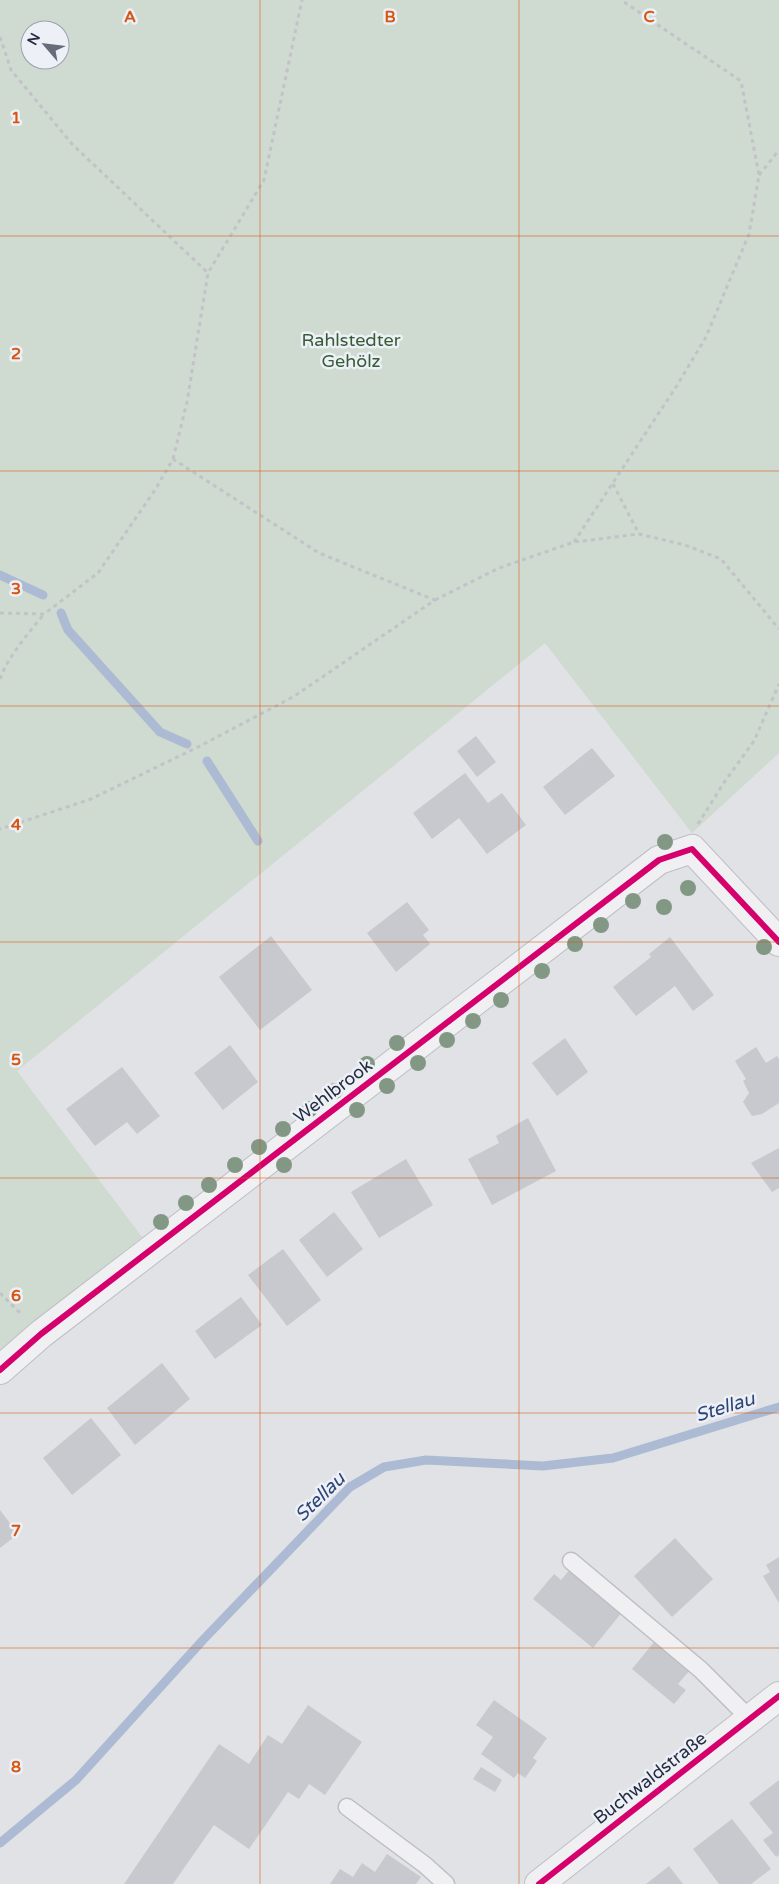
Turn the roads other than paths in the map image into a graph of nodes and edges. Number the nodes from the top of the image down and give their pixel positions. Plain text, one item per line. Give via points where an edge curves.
1 (779, 942) edge
2 (0, 1370) edge
3 (571, 1561) dead end
4 (779, 1696) edge
5 (750, 1719) junction
6 (347, 1807) dead end
7 (446, 1884) edge
8 (539, 1884) edge

1 - 2 street, Wehlbrook via 692,849 659,860 41,1334
3 - 5 lane via 701,1670
4 - 5 street, Buchwaldstraße
5 - 8 street, Buchwaldstraße
6 - 7 lane

